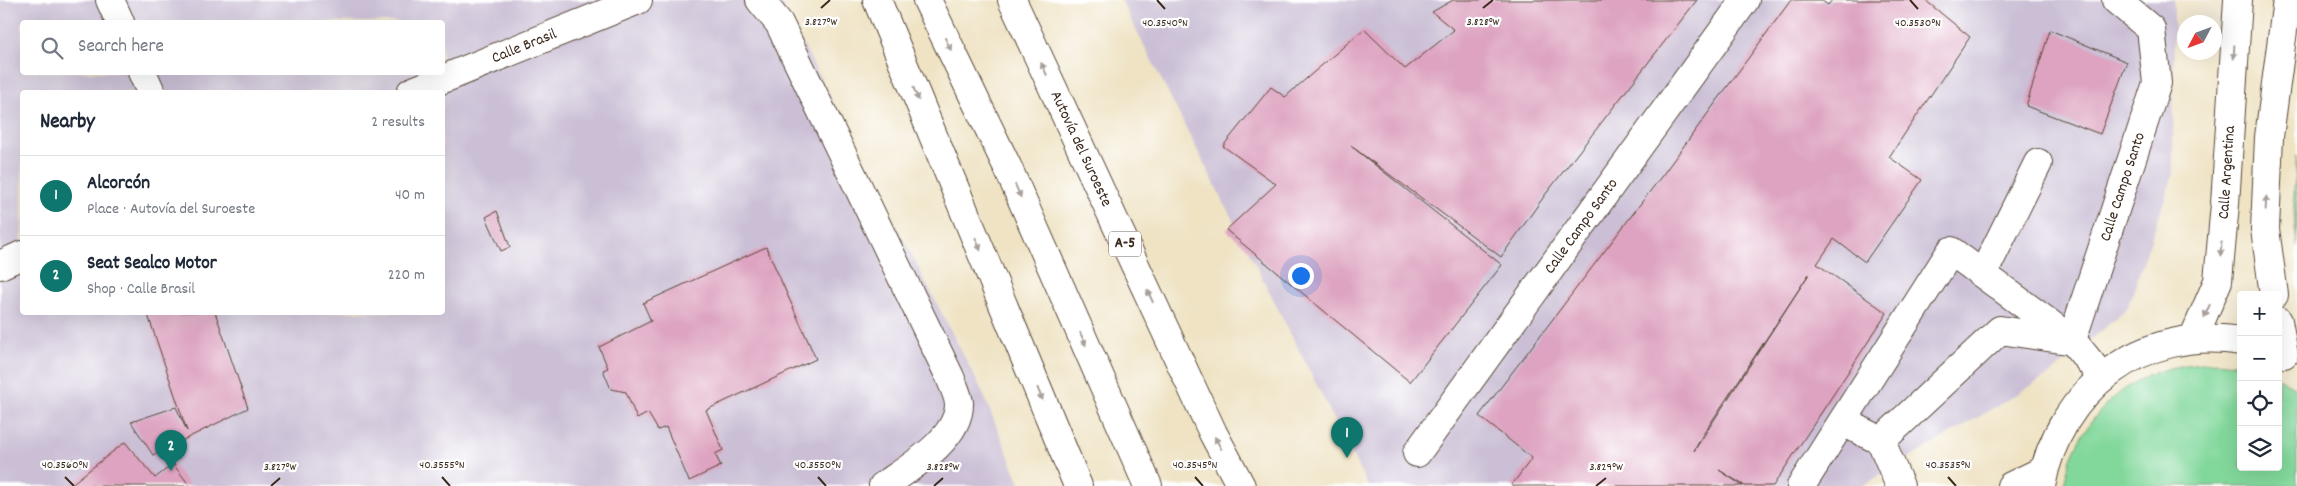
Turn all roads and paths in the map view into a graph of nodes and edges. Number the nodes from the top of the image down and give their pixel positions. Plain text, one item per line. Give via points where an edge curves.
1 (110, 0) edge
2 (638, 0) edge
3 (760, 0) edge
4 (877, 0) edge
5 (927, 0) edge
6 (1012, 0) edge
7 (1745, 0) edge
8 (2116, 0) edge
9 (2237, 2) edge
10 (2287, 6) edge
11 (119, 20) edge
12 (143, 75) edge
13 (150, 90) edge
14 (416, 90) edge
15 (2038, 163) dead end
16 (20, 256) edge
17 (0, 265) edge
18 (1983, 274) junction
19 (2274, 291) edge
20 (2281, 336) edge
21 (2193, 339) junction
22 (2072, 340) junction
23 (2237, 341) edge
24 (2286, 356) edge
25 (2102, 377) junction
26 (1843, 422) junction
27 (1881, 441) junction
28 (1417, 453) dead end
29 (2042, 478) edge
30 (884, 486) edge
31 (1078, 486) edge
32 (1148, 486) edge
33 (1241, 486) edge
34 (1801, 486) edge
35 (1900, 486) edge
36 (2011, 486) edge

1 - 11 main road
2 - 14 main road, Calle Brasil
3 - 30 main road via 779,23 950,378 958,403 953,426 936,448
4 -> 31 main road
5 -> 32 main road via 1007,166
33 -> 6 main road, Autovía del Suroeste / A-5 via 1209,424
7 - 28 main road, Calle Campo Santo
8 - 22 main road, Calle Campo Santo via 2150,29 2158,83
9 -> 21 main road, Calle Argentina via 2226,204 2218,282
19 -> 10 main road via 2265,220 2269,138
12 - 13 main road
15 - 18 main road
16 - 17 main road
18 - 22 main road
18 - 26 main road via 1951,251
20 - 24 main road
21 - 23 main road
21 - 25 main road via 2168,343 2144,352
22 - 25 main road
22 - 27 main road via 2000,330
25 - 29 main road via 2065,419 2052,443
26 - 27 main road
26 - 34 main road
27 - 35 main road
29 - 36 main road

